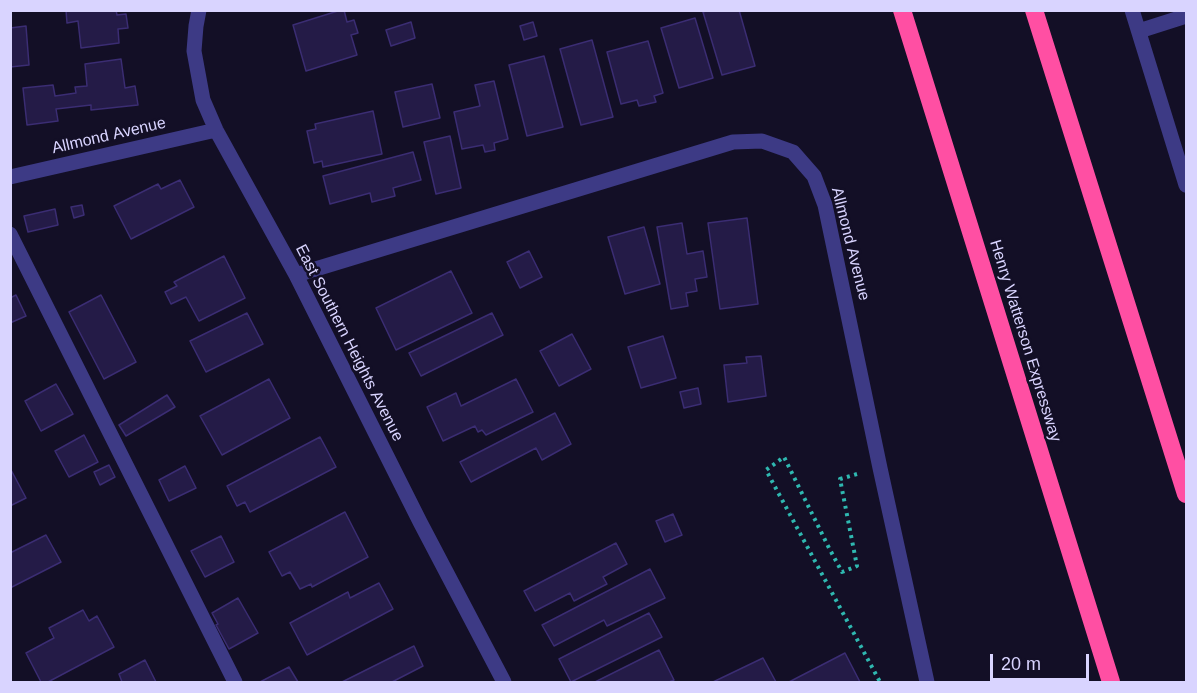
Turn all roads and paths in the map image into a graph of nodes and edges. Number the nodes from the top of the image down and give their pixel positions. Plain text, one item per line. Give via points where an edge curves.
1 (199, 10) edge
2 (902, 10) edge
3 (1034, 10) edge
4 (1132, 10) edge
5 (1186, 16) edge
6 (1139, 31) junction
7 (216, 129) junction
8 (10, 177) edge
9 (1186, 185) edge
10 (10, 234) edge
11 (296, 275) junction
12 (880, 468) junction
13 (1186, 494) edge
14 (236, 682) edge
15 (504, 682) edge
16 (880, 682) edge
17 (927, 682) edge
18 (1111, 682) edge

1 - 7 street, East Southern Heights Avenue via 194,51 203,100
2 - 18 highway, Henry Watterson Expressway
3 - 13 highway
4 - 6 street
5 - 6 street
6 - 9 street
7 - 8 street, Allmond Avenue
7 - 11 street, East Southern Heights Avenue
10 - 14 street
11 - 12 street, Allmond Avenue via 734,142 762,141 794,152 814,176 825,205
11 - 15 street, East Southern Heights Avenue
12 - 16 path via 840,479 857,566 842,572 784,457 766,470
12 - 17 street, Allmond Avenue

